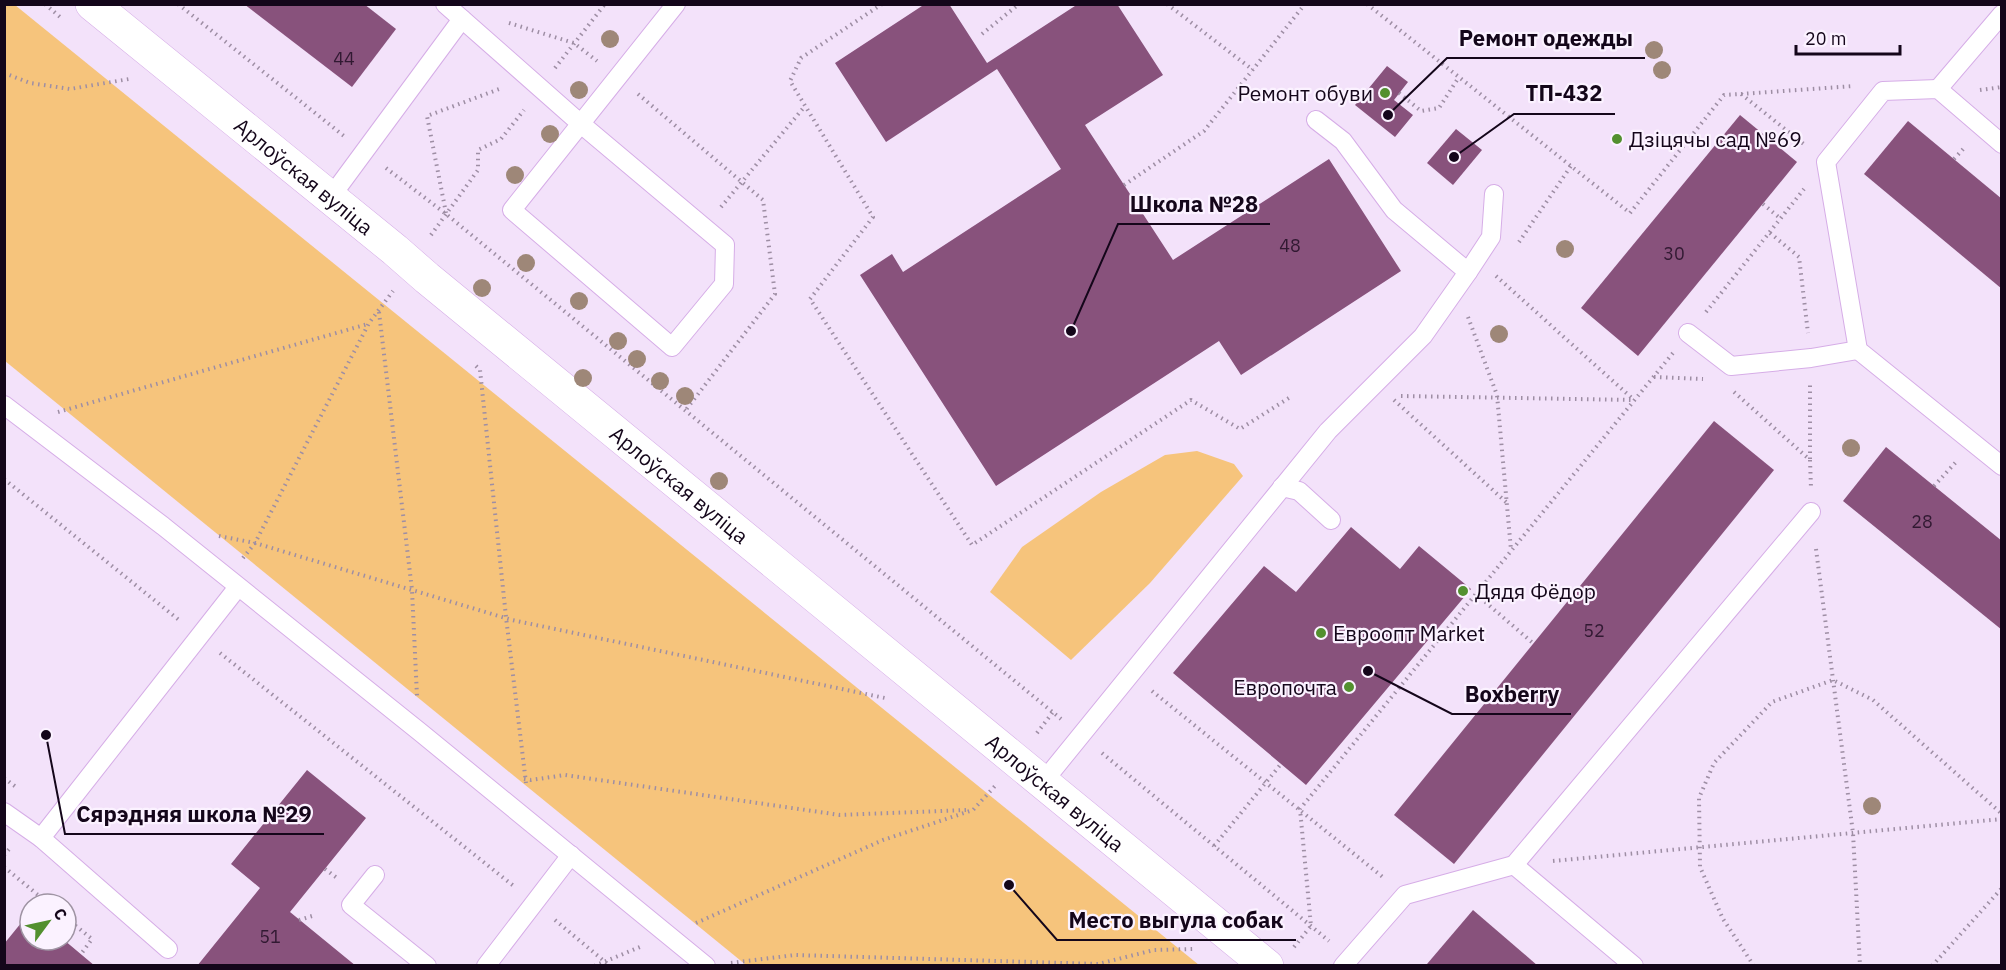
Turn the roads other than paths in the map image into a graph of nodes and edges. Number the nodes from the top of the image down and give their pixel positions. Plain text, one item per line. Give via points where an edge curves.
1 (92, 4) edge
2 (445, 4) edge
3 (676, 4) edge
4 (2001, 14) edge
5 (462, 19) junction
6 (1938, 90) junction
7 (1316, 120) dead end
8 (581, 124) junction
9 (2001, 144) edge
10 (1494, 194) dead end
11 (330, 198) junction
12 (1468, 272) junction
13 (1688, 333) road end
14 (1858, 350) junction
15 (4, 405) edge
16 (2001, 466) edge
17 (1282, 487) junction
18 (1811, 512) road end
19 (1331, 520) dead end
20 (232, 582) junction
21 (1042, 782) junction
22 (4, 812) edge
23 (41, 838) junction
24 (571, 855) junction
25 (1514, 865) junction
26 (375, 875) dead end
27 (168, 949) dead end
28 (1346, 962) edge
29 (427, 966) edge
30 (486, 966) edge
31 (706, 966) edge
32 (1268, 966) edge
33 (1634, 966) edge

1 - 11 street, Арлоўская вуліца
2 - 5 lane
3 - 8 lane
4 - 6 lane
5 - 8 lane
5 - 11 lane
6 - 9 lane
6 - 14 lane via 1883,91 1826,162
7 - 12 lane via 1343,141 1394,210
8 - 8 lane via 512,210 672,347 724,284 724,245
10 - 12 lane via 1491,237
11 - 21 street, Арлоўская вуліца
12 - 17 lane via 1423,336 1328,431
13 - 14 lane via 1731,366
14 - 16 lane
15 - 20 lane
17 - 19 lane via 1299,491
17 - 21 lane
18 - 25 lane
20 - 23 lane via 200,637
20 - 24 lane
21 - 32 street, Арлоўская вуліца
22 - 23 lane
23 - 27 lane
24 - 30 lane
24 - 31 lane
25 - 28 lane via 1406,895
25 - 33 lane
26 - 29 lane via 351,905

